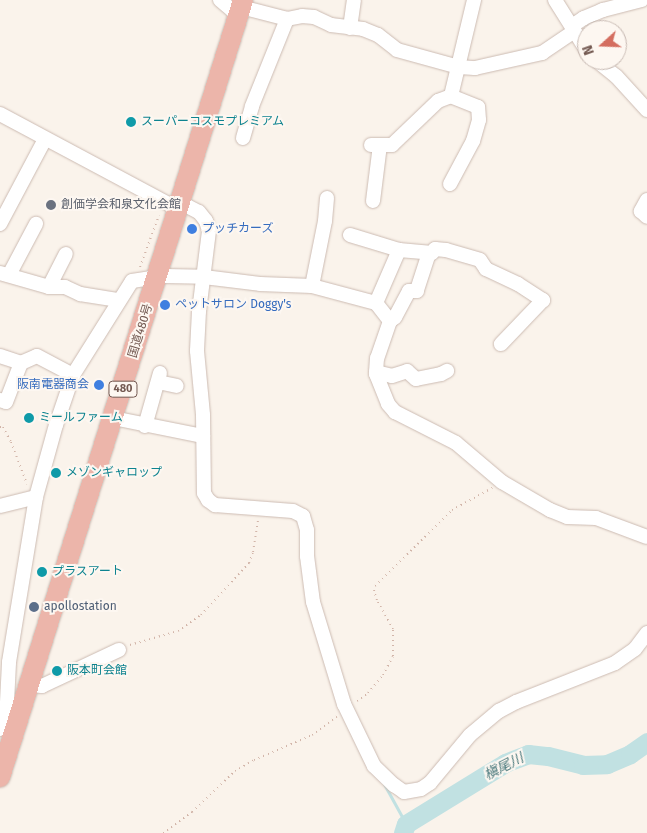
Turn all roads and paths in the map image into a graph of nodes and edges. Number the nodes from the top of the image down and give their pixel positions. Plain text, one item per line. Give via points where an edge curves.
1 (220, 0) edge
2 (354, 0) edge
3 (474, 0) edge
4 (555, 0) edge
5 (642, 0) edge
6 (607, 4) edge
7 (241, 8) edge
8 (287, 19) junction
9 (350, 28) junction
10 (573, 29) junction
11 (577, 35) edge
12 (459, 67) junction
13 (608, 70) edge
14 (451, 96) junction
15 (647, 110) edge
16 (0, 114) edge
17 (243, 138) dead end
18 (46, 139) junction
19 (450, 184) dead end
20 (327, 198) dead end
21 (647, 200) edge
22 (373, 201) dead end
23 (172, 204) junction
24 (4, 207) edge
25 (647, 216) edge
26 (0, 224) edge
27 (36, 224) dead end
28 (350, 235) dead end
29 (399, 250) junction
30 (429, 253) junction
31 (66, 254) dead end
32 (4, 274) edge
33 (157, 277) junction
34 (204, 277) junction
35 (136, 279) junction
36 (312, 286) junction
37 (49, 287) junction
38 (119, 300) junction
39 (376, 304) junction
40 (390, 321) junction
41 (501, 344) dead end
42 (0, 356) edge
43 (21, 363) junction
44 (446, 371) dead end
45 (376, 372) junction
46 (73, 375) junction
47 (176, 386) dead end
48 (0, 400) edge
49 (114, 418) junction
50 (145, 426) junction
51 (0, 427) edge
52 (203, 436) junction
53 (502, 482) junction
54 (36, 496) junction
55 (0, 506) edge
56 (259, 515) dead end
57 (647, 537) edge
58 (647, 633) edge
59 (119, 650) joint
60 (30, 685) junction
61 (3, 687) edge
62 (346, 708) junction
63 (8, 726) edge
64 (0, 777) edge
65 (163, 833) edge

1 - 7 street
2 - 9 street
3 - 12 street
4 - 10 street
5 - 6 street
6 - 10 street
7 - 8 street
7 - 23 highway, 国道480号 / 480
8 - 9 street via 314,17 331,25
8 - 17 street via 252,106
9 - 12 street via 378,35 397,50
10 - 11 street
10 - 12 street via 542,53 486,67
12 - 14 street
13 - 15 street
14 - 19 street via 478,107 479,120 473,142
14 - 22 street via 438,101 392,145 376,145
16 - 18 street
18 - 23 street
18 - 24 street
20 - 36 street
21 - 25 street via 641,211
23 - 33 highway, 国道480号 / 480
23 - 34 street via 199,212 206,221 209,231
23 - 35 path
24 - 26 street
27 - 32 street
28 - 29 street
29 - 30 street
29 - 39 street
30 - 40 street via 417,292 409,290
30 - 41 street via 435,249 446,250 480,260 486,269 543,300
31 - 37 street
32 - 37 street
33 - 34 street
33 - 35 street
33 - 49 highway, 国道480号 / 480
34 - 36 street
34 - 52 street via 197,351
35 - 38 street
36 - 39 street
37 - 38 street via 65,287 80,294
38 - 46 street
39 - 40 street
40 - 45 street via 377,358
42 - 43 street
43 - 46 street via 37,356
43 - 48 street via 6,402
44 - 45 street via 416,378 408,371 392,376
45 - 53 street via 380,387 395,412 456,443
46 - 54 street
47 - 50 street via 159,377
49 - 50 street
49 - 60 highway, 国道480号 / 480
50 - 52 street
51 - 54 path via 11,442 26,484
52 - 62 street via 204,493 208,500 215,505 292,511 303,516 307,530 312,602
53 - 57 street via 567,517 596,518
53 - 62 path via 452,510 375,586 377,600 393,630 393,656 368,693
54 - 55 street
54 - 61 street
56 - 59 path via 249,563 201,614 178,631
58 - 62 street via 635,649 615,662 498,711 470,735 430,783 412,792 404,792 374,766
59 - 60 street via 42,686
60 - 63 highway, 国道480号 / 480
61 - 63 street
62 - 65 path via 312,735 254,760 235,772 192,812
63 - 64 highway, 国道480号 / 480

